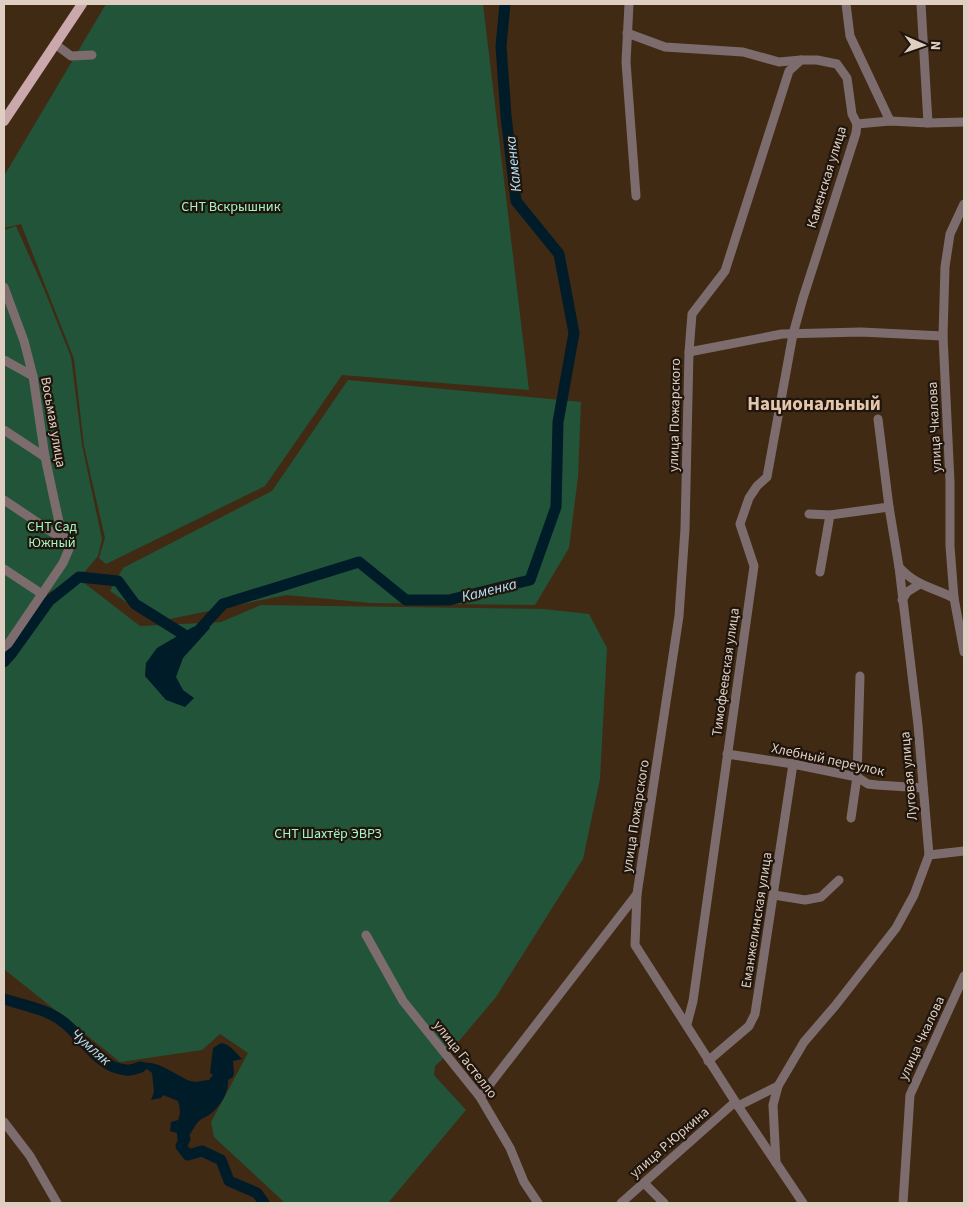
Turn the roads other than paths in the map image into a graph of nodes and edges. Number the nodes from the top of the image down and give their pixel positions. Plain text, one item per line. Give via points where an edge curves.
1 (82, 4) edge
2 (629, 4) edge
3 (846, 4) edge
4 (921, 4) edge
5 (627, 33) junction
6 (55, 44) junction
7 (92, 55) dead end
8 (802, 60) junction
9 (4, 121) edge
10 (890, 121) junction
11 (964, 122) edge
12 (928, 123) junction
13 (857, 124) junction
14 (636, 196) dead end
15 (964, 204) edge
16 (4, 287) edge
17 (793, 334) junction
18 (943, 336) junction
19 (689, 352) junction
20 (4, 360) edge
21 (33, 376) junction
22 (878, 419) dead end
23 (4, 430) edge
24 (45, 457) junction
25 (4, 500) edge
26 (889, 507) junction
27 (808, 514) dead end
28 (830, 515) junction
29 (68, 543) junction
30 (899, 567) junction
31 (4, 569) edge
32 (820, 572) dead end
33 (920, 584) junction
34 (42, 594) junction
35 (954, 598) junction
36 (902, 600) junction
37 (5, 645) edge
38 (964, 646) edge
39 (860, 676) dead end
40 (727, 754) junction
41 (793, 764) junction
42 (857, 777) junction
43 (923, 788) junction
44 (851, 818) dead end
45 (964, 851) edge
46 (928, 855) junction
47 (839, 880) dead end
48 (637, 894) junction
49 (774, 895) junction
50 (366, 936) dead end
51 (964, 976) edge
52 (687, 1024) junction
53 (708, 1061) junction
54 (778, 1086) junction
55 (480, 1097) junction
56 (737, 1104) junction
57 (4, 1122) edge
58 (776, 1163) junction
59 (644, 1183) junction
60 (57, 1203) edge
61 (538, 1203) edge
62 (621, 1203) edge
63 (664, 1203) edge
64 (803, 1203) edge
65 (903, 1203) edge

1 - 6 main road
2 - 5 street
3 - 10 street via 850,36
4 - 12 street
5 - 8 street via 665,48 743,52 779,62
5 - 14 street via 626,62
6 - 7 street via 71,56
6 - 9 main road
8 - 13 street via 837,64 847,78 852,114
8 - 19 street, улица Пожарского via 789,72 725,271 692,314
10 - 12 street, Каменская улица
10 - 13 street, Каменская улица
11 - 12 street, Каменская улица
13 - 17 street, Каменская улица
15 - 18 street, улица Чкалова via 950,234 945,267
16 - 21 street, Восьмая улица
17 - 18 street via 860,332
17 - 19 street
17 - 40 street, Тимофеевская улица via 767,477 749,498 740,524 754,566
18 - 35 street, улица Чкалова
19 - 48 street, улица Пожарского via 685,529 679,616
20 - 21 street
21 - 24 street, Восьмая улица
22 - 26 street, Луговая улица
23 - 24 street
24 - 29 street, Восьмая улица via 59,522
25 - 29 street
26 - 28 street
26 - 30 street, Луговая улица
27 - 28 street
28 - 32 street
29 - 34 street via 63,563
30 - 33 street
30 - 36 street, Луговая улица
31 - 34 street
33 - 35 street
33 - 36 street via 907,592
34 - 37 street
35 - 38 street, улица Чкалова
36 - 43 street, Луговая улица
39 - 42 street
40 - 41 street, Хлебный переулок
40 - 52 street, Тимофеевская улица via 694,1001
41 - 42 street, Хлебный переулок
41 - 49 street, Еманжелинская улица
42 - 43 street, Хлебный переулок via 877,786
42 - 44 street
43 - 46 street, Луговая улица
45 - 46 street
46 - 54 street, Луговая улица via 914,895 896,928 804,1042
47 - 49 street via 821,897 805,900
48 - 52 street, улица Пожарского via 635,945
48 - 55 street, улица Пожарского
49 - 53 street, Еманжелинская улица via 755,1014 749,1026
50 - 55 street, улица Гастелло via 403,1001
51 - 65 street, улица Чкалова via 910,1095
52 - 53 street, улица Пожарского
53 - 56 street, улица Пожарского
54 - 56 street
54 - 58 street, Луговая улица via 774,1105
55 - 61 street, улица Гастелло
56 - 58 street
56 - 59 street, улица Р.Юркина
57 - 60 street via 30,1156
58 - 64 street
59 - 62 street, улица Р.Юркина
59 - 63 street

